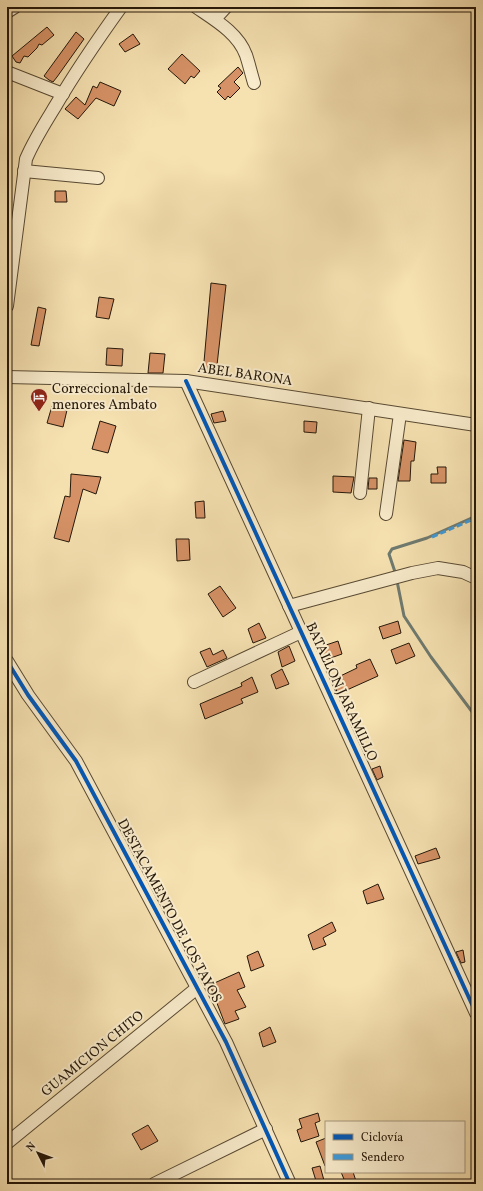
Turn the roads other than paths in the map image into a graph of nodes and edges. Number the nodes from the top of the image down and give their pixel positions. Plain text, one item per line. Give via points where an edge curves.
1 (15, 7) edge
2 (120, 7) edge
3 (196, 7) edge
4 (226, 7) edge
5 (7, 12) edge
6 (214, 19) junction
7 (7, 72) edge
8 (254, 83) dead end
9 (63, 94) junction
10 (24, 171) junction
11 (98, 178) dead end
12 (7, 306) edge
13 (7, 377) edge
14 (186, 381) junction
15 (369, 408) junction
16 (400, 414) junction
17 (476, 425) edge
18 (360, 493) dead end
19 (386, 514) dead end
20 (476, 578) edge
21 (289, 606) junction
22 (301, 632) junction
23 (7, 661) edge
24 (194, 682) dead end
25 (197, 988) junction
26 (476, 1013) edge
27 (266, 1129) junction
28 (7, 1143) edge
29 (154, 1184) edge
30 (290, 1184) edge

1 - 5 street
2 - 9 street via 92,46
3 - 6 street
4 - 6 street
6 - 8 street via 236,38 246,54
7 - 9 street
9 - 10 street via 32,145
10 - 11 street
10 - 12 street
13 - 14 street, ABEL BARONA
14 - 15 street, ABEL BARONA
14 - 21 street, BATALLON JARAMILLO
15 - 16 street, ABEL BARONA
15 - 18 street
16 - 17 street, ABEL BARONA
16 - 19 street
20 - 21 street via 463,572 438,568
21 - 22 street, BATALLON JARAMILLO
22 - 24 street
22 - 26 street, BATALLON JARAMILLO
23 - 25 street, DESTACAMENTO DE LOS TAYOS via 76,762
25 - 27 street, DESTACAMENTO DE LOS TAYOS via 226,1042
25 - 28 street, GUAMICION CHITO
27 - 29 street
27 - 30 street, DESTACAMENTO DE LOS TAYOS

